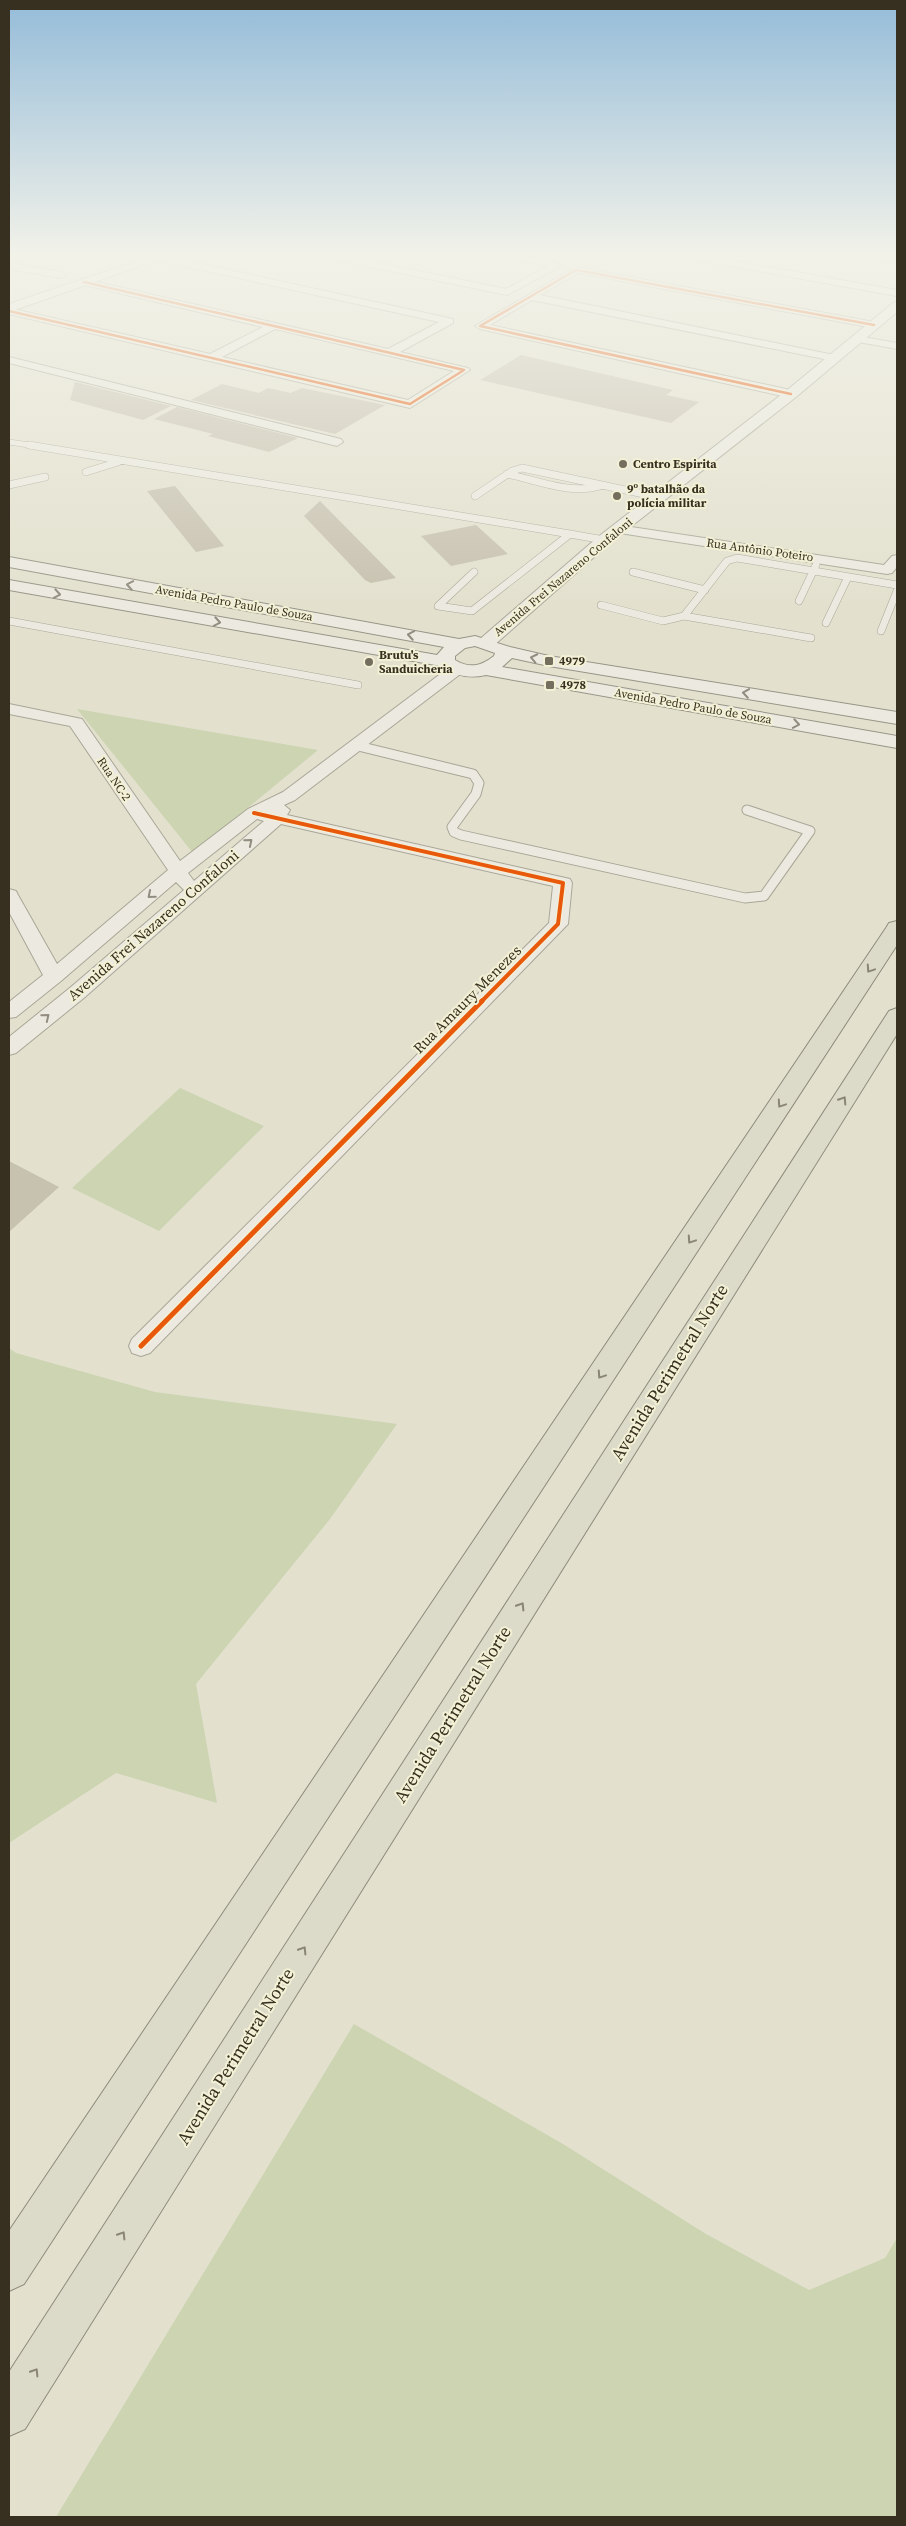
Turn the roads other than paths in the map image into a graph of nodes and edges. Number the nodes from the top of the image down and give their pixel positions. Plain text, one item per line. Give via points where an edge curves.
1 (53, 371) edge
2 (267, 371) edge
3 (463, 371) edge
4 (684, 371) edge
5 (819, 371) edge
6 (791, 394) junction
7 (9, 442) edge
8 (337, 442) dead end
9 (120, 461) junction
10 (86, 472) dead end
11 (45, 477) dead end
12 (9, 485) edge
13 (475, 496) dead end
14 (658, 497) junction
15 (618, 529) junction
16 (570, 534) junction
17 (604, 540) junction
18 (897, 559) edge
19 (9, 563) edge
20 (816, 565) junction
21 (474, 572) dead end
22 (633, 572) dead end
23 (87, 577) junction
24 (848, 577) junction
25 (9, 585) edge
26 (897, 585) edge
27 (34, 590) junction
28 (705, 590) junction
29 (897, 591) edge
30 (799, 601) dead end
31 (601, 605) dead end
32 (684, 616) junction
33 (9, 621) edge
34 (826, 623) dead end
35 (880, 631) dead end
36 (811, 638) dead end
37 (486, 643) junction
38 (459, 644) junction
39 (504, 651) junction
40 (451, 666) junction
41 (489, 670) junction
42 (358, 685) dead end
43 (9, 709) edge
44 (897, 718) edge
45 (897, 742) edge
46 (354, 745) junction
47 (289, 796) junction
48 (747, 810) dead end
49 (254, 813) junction
50 (275, 820) junction
51 (177, 872) junction
52 (191, 891) junction
53 (9, 895) edge
54 (897, 928) edge
55 (54, 977) junction
56 (9, 1012) edge
57 (896, 1019) edge
58 (9, 1048) edge
59 (141, 1346) dead end
60 (9, 2269) edge
61 (9, 2413) edge

1 - 8 street
2 - 3 street via 410,404
4 - 6 street
5 - 6 main road, Avenida Frei Nazareno Confaloni
6 - 14 main road, Avenida Frei Nazareno Confaloni
7 - 9 lane
9 - 10 lane
9 - 16 lane
11 - 12 lane
13 - 14 lane via 507,474 579,489 601,485
14 - 15 main road, Avenida Frei Nazareno Confaloni
15 - 17 main road, Avenida Frei Nazareno Confaloni
15 - 20 street, Rua Antônio Poteiro
16 - 17 lane
16 - 21 lane via 472,611 438,606
17 - 37 main road, Avenida Frei Nazareno Confaloni
18 - 20 street, Rua Antônio Poteiro via 887,570
19 - 23 main road, Avenida Pedro Paulo de Souza
20 - 24 lane
20 - 28 lane via 737,558 727,561
20 - 30 lane
22 - 28 lane
23 - 27 main road via 74,579 42,575 26,582
38 -> 23 main road, Avenida Pedro Paulo de Souza
24 - 26 lane
24 - 34 lane
25 - 27 main road, Avenida Pedro Paulo de Souza
27 -> 40 main road, Avenida Pedro Paulo de Souza
28 - 32 lane
29 - 35 lane
31 - 32 lane via 663,621
32 - 36 lane
33 - 42 lane
37 - 38 main road, Avenida Pedro Paulo de Souza
37 - 39 main road, Avenida Pedro Paulo de Souza
38 - 40 main road via 446,654
39 - 41 main road via 503,658
44 -> 39 main road, Avenida Pedro Paulo de Souza
40 - 41 main road, Avenida Pedro Paulo de Souza via 475,672
40 - 46 street, Avenida Frei Nazareno Confaloni
41 -> 45 main road, Avenida Pedro Paulo de Souza
43 - 51 street, Rua NC-2 via 76,722
46 - 47 street, Avenida Frei Nazareno Confaloni
46 - 48 lane via 473,774 479,783 476,794 452,827 461,835 755,898 764,896 810,831
47 - 49 street, Avenida Frei Nazareno Confaloni
47 - 50 street, Avenida Frei Nazareno Confaloni
49 - 50 street, Rua Amaury Menezes
49 - 51 street, Avenida Frei Nazareno Confaloni
52 -> 50 street, Avenida Frei Nazareno Confaloni
50 - 59 street, Rua Amaury Menezes via 563,883 558,924
51 - 52 street, Rua NC-2
51 -> 55 street, Avenida Frei Nazareno Confaloni
58 -> 52 street, Avenida Frei Nazareno Confaloni via 78,992
53 - 55 street
54 -> 60 highway
55 - 56 street, Avenida Frei Nazareno Confaloni
61 -> 57 highway, Avenida Perimetral Norte

